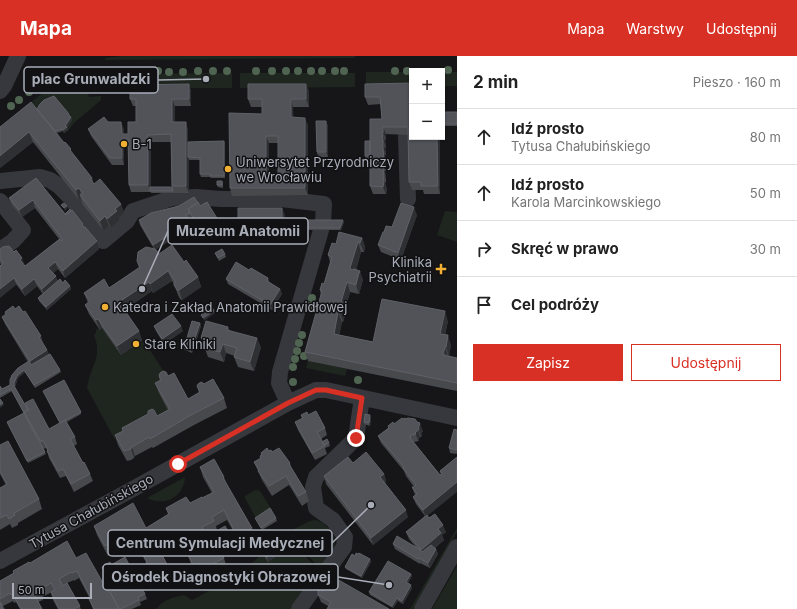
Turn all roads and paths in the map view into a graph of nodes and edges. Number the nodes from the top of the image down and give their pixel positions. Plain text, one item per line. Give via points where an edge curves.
1 (18, 56) edge
2 (0, 91) edge
3 (406, 137) dead end
4 (0, 181) edge
5 (408, 199) dead end
6 (0, 201) edge
7 (0, 250) edge
8 (362, 398) junction
9 (288, 403) junction
10 (457, 418) edge
11 (457, 547) edge
12 (0, 561) edge
13 (299, 609) edge
14 (422, 609) edge

1 - 2 street
3 - 5 street
4 - 9 street via 40,177 50,180 69,196 103,241 127,221 134,211 172,198 281,199 324,204 322,226 279,378
6 - 7 street via 23,230
8 - 9 street, Tytusa Chałubińskiego via 316,390
8 - 10 street, Tytusa Chałubińskiego
8 - 13 street via 356,438 316,477 314,487 316,508 333,520 345,537 344,547
9 - 12 street, Tytusa Chałubińskiego
11 - 14 street

